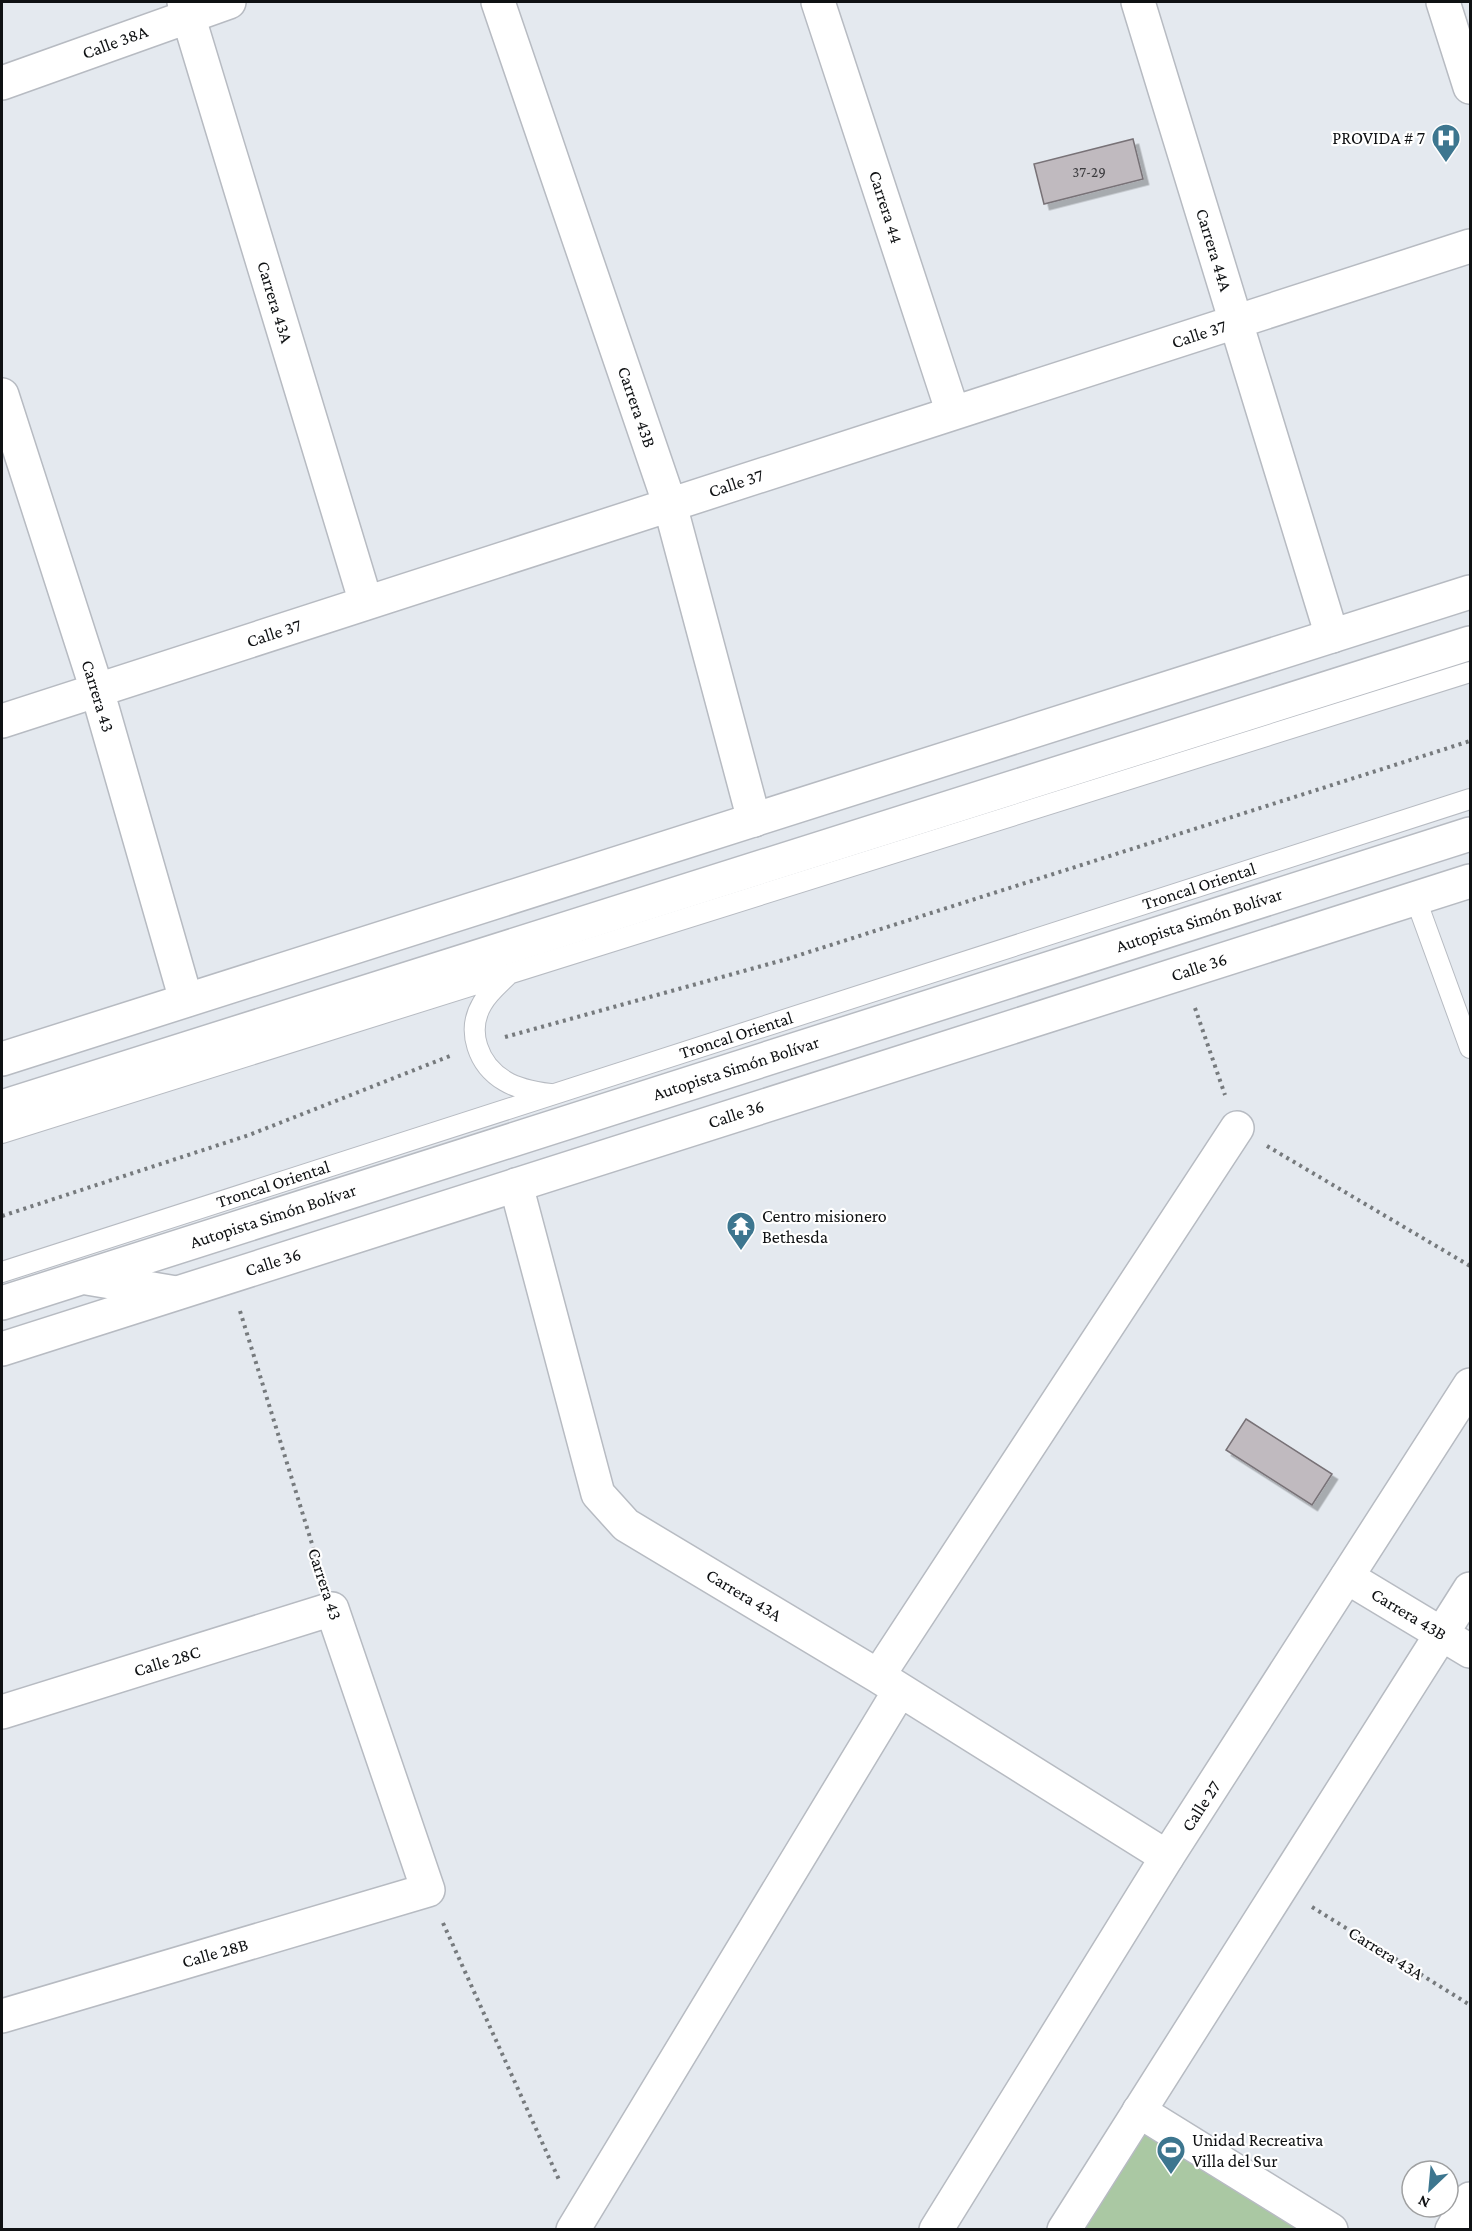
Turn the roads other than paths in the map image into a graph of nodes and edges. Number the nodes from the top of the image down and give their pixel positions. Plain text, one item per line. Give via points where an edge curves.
1 (229, 2) edge
2 (498, 2) edge
3 (818, 2) edge
4 (1138, 2) edge
5 (1443, 2) edge
6 (186, 8) edge
7 (2, 82) edge
8 (1470, 87) edge
9 (1470, 246) edge
10 (1236, 322) junction
11 (2, 395) edge
12 (953, 413) junction
13 (670, 505) junction
14 (1470, 592) edge
15 (366, 603) junction
16 (1332, 636) junction
17 (1470, 643) edge
18 (1470, 672) edge
19 (97, 690) junction
20 (2, 721) edge
21 (1470, 799) edge
22 (754, 820) junction
23 (1470, 834) edge
24 (1470, 881) edge
25 (1415, 897) junction
26 (509, 974) junction
27 (186, 1000) junction
28 (1470, 1048) edge
29 (2, 1059) edge
30 (552, 1095) junction
31 (2, 1107) edge
32 (1236, 1128) road end
33 (2, 1133) edge
34 (516, 1185) junction
35 (2, 1272) edge
36 (82, 1277) junction
37 (176, 1293) junction
38 (2, 1303) edge
39 (2, 1349) edge
40 (1470, 1385) edge
41 (1347, 1576) junction
42 (1470, 1589) edge
43 (332, 1609) joint
44 (1442, 1634) junction
45 (1470, 1651) edge
46 (889, 1683) junction
47 (2, 1712) edge
48 (1167, 1857) junction
49 (428, 1890) joint
50 (2, 2016) edge
51 (1139, 2111) junction
52 (1470, 2199) edge
53 (575, 2225) edge
54 (936, 2229) edge
55 (1064, 2229) edge
56 (1331, 2229) edge
57 (1452, 2229) edge

1 - 6 main road, Calle 38A
2 - 13 main road, Carrera 43B
3 - 12 main road, Carrera 44
4 - 10 main road, Carrera 44A
5 - 8 main road
6 - 7 main road, Calle 38A
6 - 15 main road, Carrera 43A
9 - 10 main road, Calle 37
10 - 12 main road, Calle 37
10 - 16 main road, Carrera 44A
11 - 19 main road, Carrera 43
12 - 13 main road, Calle 37
13 - 15 main road, Calle 37
13 - 22 main road, Carrera 43B
14 - 16 main road
15 - 19 main road, Calle 37
16 - 22 main road
17 - 31 main road
18 - 26 lane
19 - 20 main road, Calle 37
19 - 27 main road, Carrera 43
21 - 30 lane, Troncal Oriental
22 - 27 main road
23 - 36 main road, Autopista Simón Bolívar
24 - 25 main road, Calle 36
25 - 28 lane
25 - 34 main road, Calle 36
26 - 30 lane via 482,1003 475,1025 476,1045 487,1065 504,1081
26 - 33 lane
27 - 29 main road
30 - 35 lane, Troncal Oriental
32 - 46 main road
34 - 37 main road, Calle 36
34 - 46 main road, Carrera 43A via 598,1494 626,1525
36 - 37 main road
36 - 38 main road, Autopista Simón Bolívar
37 - 39 main road, Calle 36
40 - 41 main road, Calle 27
41 - 44 main road, Carrera 43B
41 - 48 main road, Calle 27
42 - 44 main road
43 - 47 main road, Calle 28C
43 - 49 main road, Carrera 43
44 - 45 main road, Carrera 43B
44 - 51 main road
46 - 48 main road, Carrera 43A
46 - 53 main road
48 - 54 main road, Calle 27
49 - 50 main road, Calle 28B
51 - 55 main road
51 - 56 main road
52 - 57 main road

